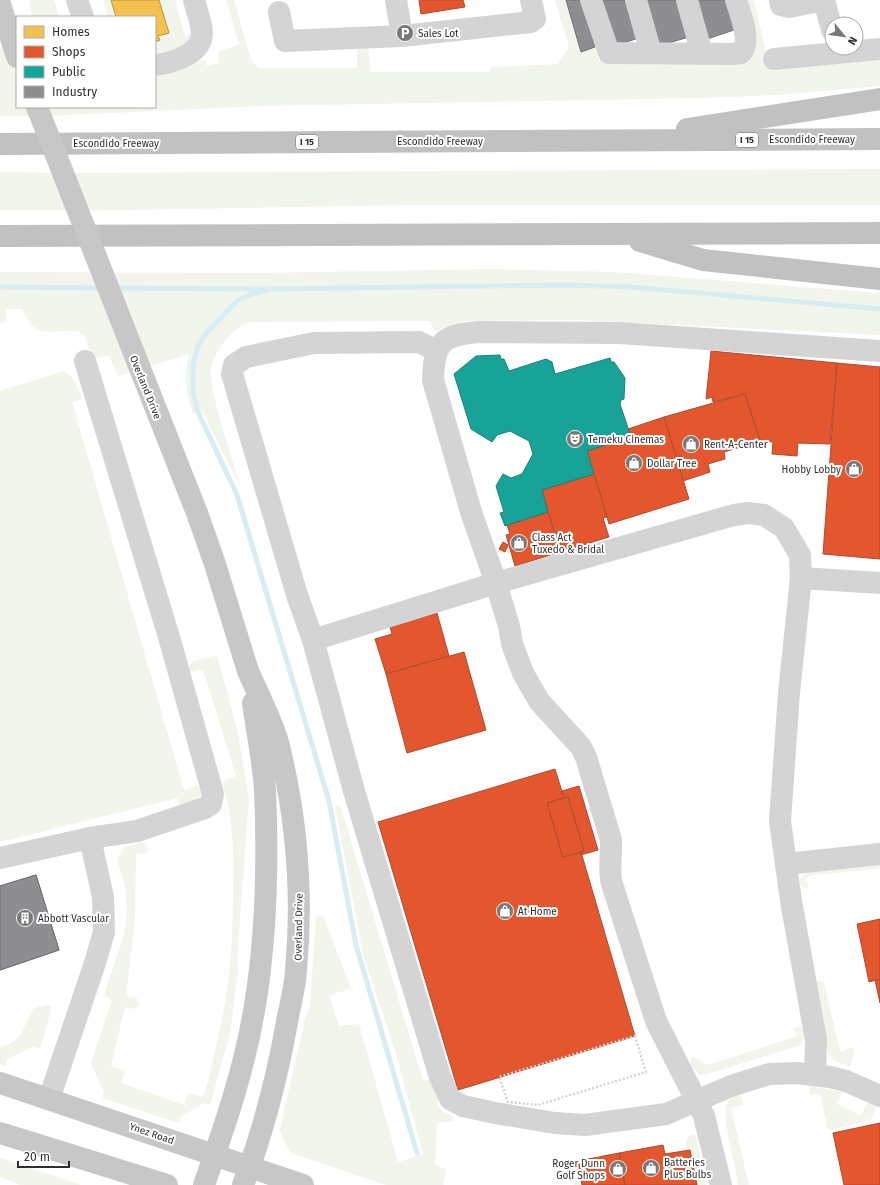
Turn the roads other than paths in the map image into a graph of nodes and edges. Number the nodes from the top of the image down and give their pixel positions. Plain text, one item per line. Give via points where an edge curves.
1 (77, 0) edge
2 (194, 0) edge
3 (396, 0) edge
4 (531, 0) edge
5 (591, 0) edge
6 (636, 0) edge
7 (687, 0) edge
8 (736, 0) edge
9 (780, 0) edge
10 (825, 0) edge
11 (0, 4) edge
12 (279, 12) dead end
13 (83, 16) edge
14 (829, 16) edge
15 (402, 36) junction
16 (864, 49) edge
17 (880, 49) edge
18 (824, 52) edge
19 (16, 54) edge
20 (651, 54) junction
21 (702, 54) junction
22 (774, 59) dead end
23 (156, 65) edge
24 (880, 99) edge
25 (37, 108) edge
26 (880, 139) edge
27 (614, 140) junction
28 (0, 144) edge
29 (880, 233) edge
30 (620, 235) junction
31 (0, 236) edge
32 (880, 279) edge
33 (437, 351) junction
34 (880, 351) edge
35 (85, 361) dead end
36 (800, 578) junction
37 (496, 583) junction
38 (880, 583) edge
39 (312, 640) junction
40 (248, 670) junction
41 (90, 838) junction
42 (880, 854) edge
43 (0, 858) edge
44 (786, 864) junction
45 (815, 1075) junction
46 (0, 1083) edge
47 (880, 1096) edge
48 (49, 1099) junction
49 (698, 1102) junction
50 (0, 1133) edge
51 (215, 1155) junction
52 (246, 1176) edge
53 (167, 1185) edge
54 (204, 1185) edge
55 (303, 1185) edge
56 (721, 1185) edge

1 - 13 lane
2 - 23 lane via 202,31 201,43 196,51 179,59
3 - 15 lane
4 - 15 lane via 534,18 532,22
5 - 20 lane via 608,53
6 - 20 lane
7 - 21 lane
8 - 21 lane via 744,28 744,50 733,54
9 - 10 lane via 781,5 789,7
10 - 14 lane
11 - 19 main road
12 - 15 lane via 285,41
16 - 17 lane
18 - 22 lane
20 - 21 lane
24 - 27 highway
25 - 40 main road, Overland Drive, bridge via 197,513
26 - 27 highway, Escondido Freeway / I 15
27 - 28 highway, Escondido Freeway / I 15
29 - 30 highway
30 - 31 highway
30 - 32 highway via 702,260
33 - 34 lane via 444,340 459,334 479,332 619,334
33 - 37 lane via 433,365 433,380 471,512
33 - 39 lane via 418,342 314,343 246,357 234,365 232,374
35 - 41 lane via 169,637 213,794 211,804 205,808 137,830
36 - 37 lane via 800,556 784,528 764,515 748,513
36 - 38 lane
36 - 44 lane via 780,821
37 - 39 lane
37 - 49 lane via 512,644 523,673 539,701 586,757 611,840 611,881 656,1021
39 - 49 lane via 356,798 441,1080 450,1099 463,1106 495,1113 585,1125 666,1114
40 - 51 main road, Overland Drive via 265,789 266,838 261,962 242,1068
40 - 52 main road, Overland Drive via 278,745 292,814 298,868 299,918 296,973 279,1068
41 - 43 lane
41 - 48 lane via 103,897 104,932
42 - 44 lane
44 - 45 lane via 816,1040
45 - 47 lane via 846,1081
45 - 49 lane via 769,1074 731,1086
46 - 48 main road, Ynez Road
48 - 51 main road, Ynez Road
49 - 56 lane via 704,1116
50 - 53 main road
51 - 52 main road, Ynez Road
51 - 54 main road, Overland Drive
52 - 55 main road, Ynez Road

